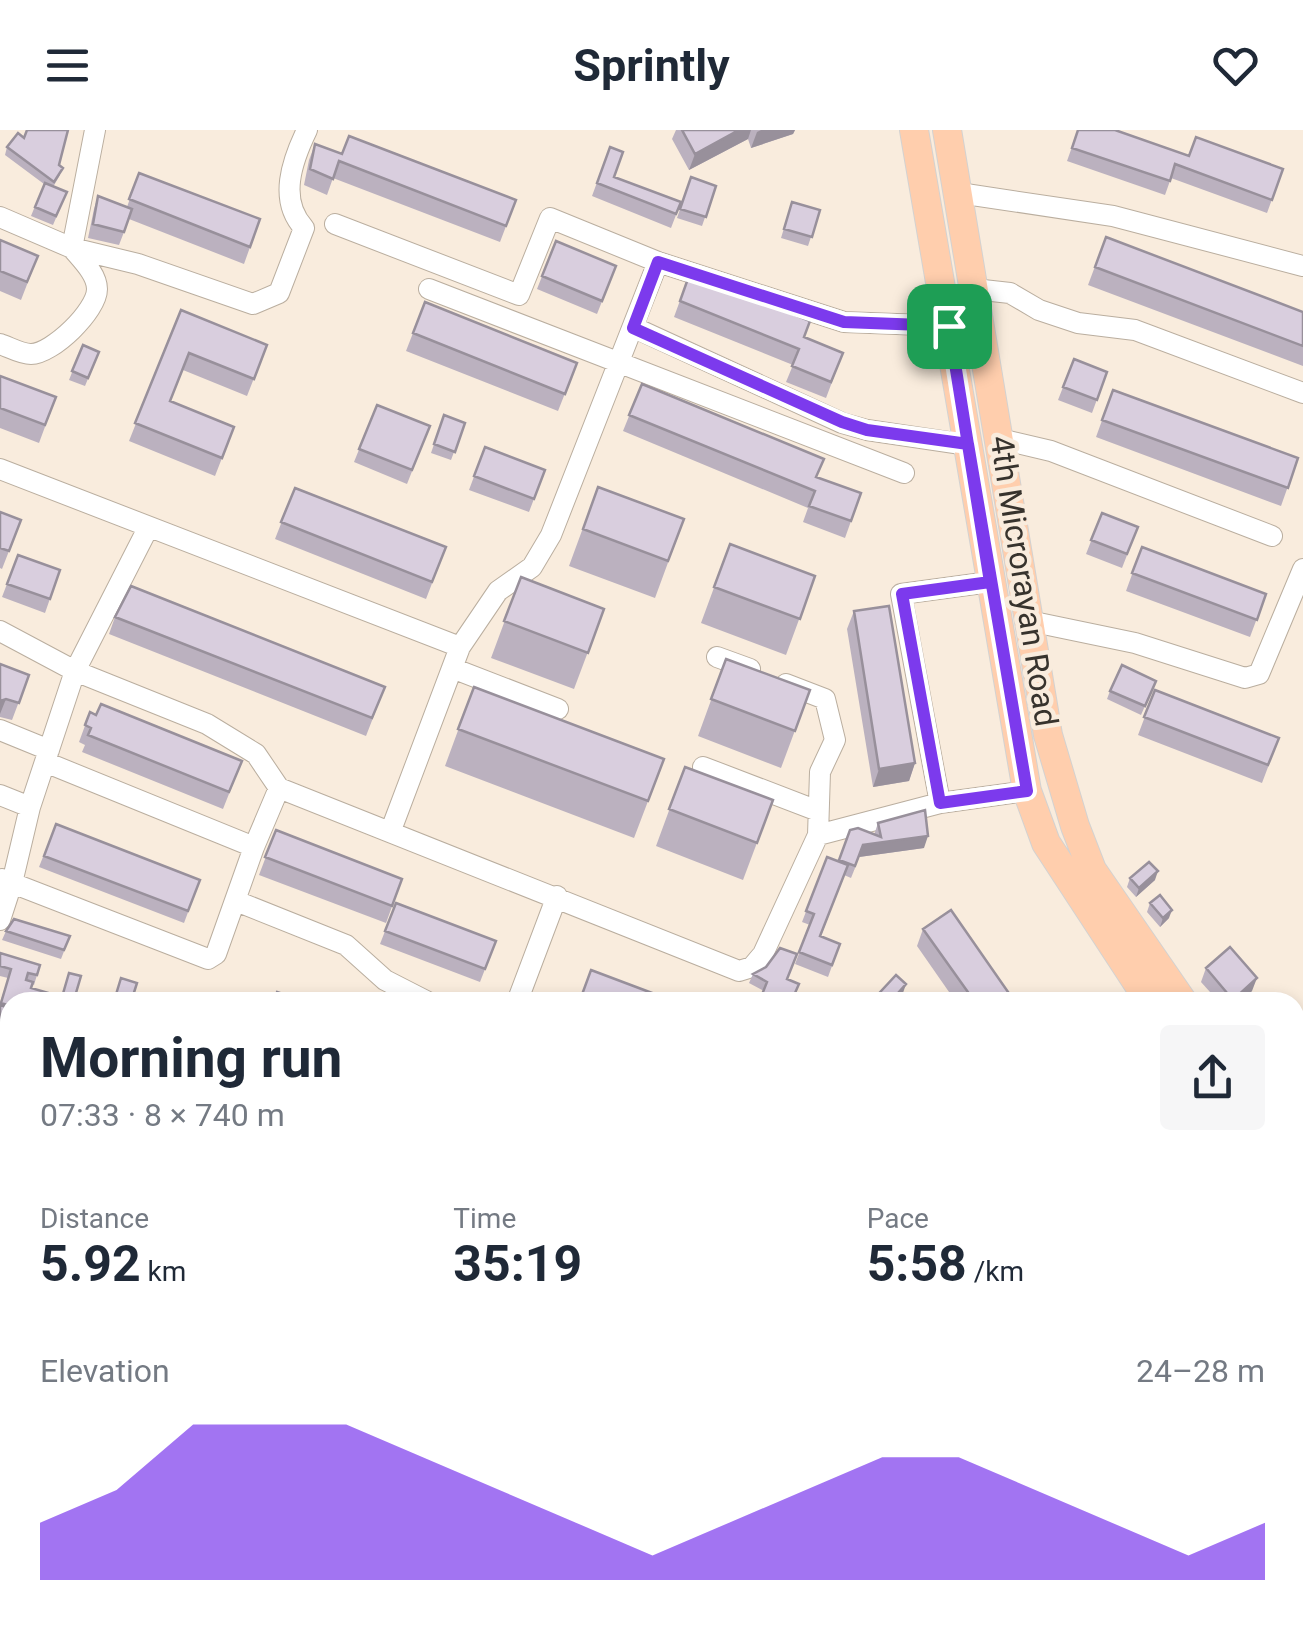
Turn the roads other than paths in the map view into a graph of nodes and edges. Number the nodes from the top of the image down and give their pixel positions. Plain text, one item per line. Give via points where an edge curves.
1 (95, 130) edge
2 (307, 130) edge
3 (914, 130) edge
4 (947, 130) edge
5 (959, 193) junction
6 (0, 217) edge
7 (335, 224) dead end
8 (72, 248) junction
9 (658, 262) junction
10 (1303, 266) edge
11 (429, 289) dead end
12 (974, 289) junction
13 (949, 326) junction
14 (633, 328) junction
15 (0, 344) edge
16 (619, 362) junction
17 (1303, 393) edge
18 (998, 428) junction
19 (967, 434) junction
20 (0, 469) edge
21 (904, 473) dead end
22 (148, 528) junction
23 (1272, 536) dead end
24 (1303, 569) edge
25 (990, 582) junction
26 (1029, 621) junction
27 (0, 631) edge
28 (460, 647) junction
29 (717, 657) dead end
30 (452, 668) junction
31 (75, 672) junction
32 (558, 709) dead end
33 (0, 730) edge
34 (47, 756) junction
35 (703, 767) dead end
36 (279, 788) junction
37 (1027, 791) junction
38 (0, 795) edge
39 (940, 803) junction
40 (30, 807) junction
41 (818, 811) junction
42 (391, 830) junction
43 (818, 835) junction
44 (254, 848) junction
45 (6, 881) edge
46 (557, 896) junction
47 (236, 900) junction
48 (0, 920) edge
49 (1139, 963) junction
50 (409, 992) edge
51 (520, 992) edge
52 (1147, 992) edge
53 (1172, 992) edge

1 - 8 street
2 - 8 street via 288,200 304,228 280,293 252,304
3 - 13 main road, 4th Microrayan Road
4 - 5 main road, 4th Microrayan Road
5 - 10 street via 1112,216
5 - 12 main road, 4th Microrayan Road
6 - 8 street
7 - 9 street via 520,295 550,218
8 - 15 street via 97,288 90,310 71,332 37,353
9 - 13 street via 844,322
9 - 14 street
11 - 16 street
12 - 17 street via 1010,293 1078,323 1136,330
12 - 18 main road, 4th Microrayan Road
13 - 19 main road, 4th Microrayan Road
14 - 16 street
14 - 19 street via 867,430
16 - 21 street
16 - 28 street via 551,534 532,568 498,591
18 - 19 main road
18 - 23 street
18 - 26 main road, 4th Microrayan Road
19 - 25 main road, 4th Microrayan Road
20 - 22 street
22 - 28 street
22 - 31 street
24 - 26 street via 1259,674 1244,678 1135,643
25 - 37 main road, 4th Microrayan Road
25 - 39 street via 902,594
26 - 49 main road, 4th Microrayan Road via 1048,734 1074,826
27 - 31 street
28 - 30 street
29 - 41 street via 825,699 836,740 820,772
30 - 32 street
30 - 42 street
31 - 34 street
31 - 36 street via 208,724 256,754
33 - 34 street
34 - 40 street
34 - 44 street
35 - 41 street
36 - 42 street
36 - 44 street
37 - 39 street
37 - 49 main road, 4th Microrayan Road via 1046,843
38 - 40 street
39 - 43 street
40 - 45 street
41 - 43 street
42 - 46 street
43 - 46 street via 763,954 740,972
44 - 47 street
45 - 47 street via 208,960
45 - 48 street
46 - 51 street
47 - 50 street via 346,945
49 - 52 main road, 4th Microrayan Road
49 - 53 main road, 4th Microrayan Road

